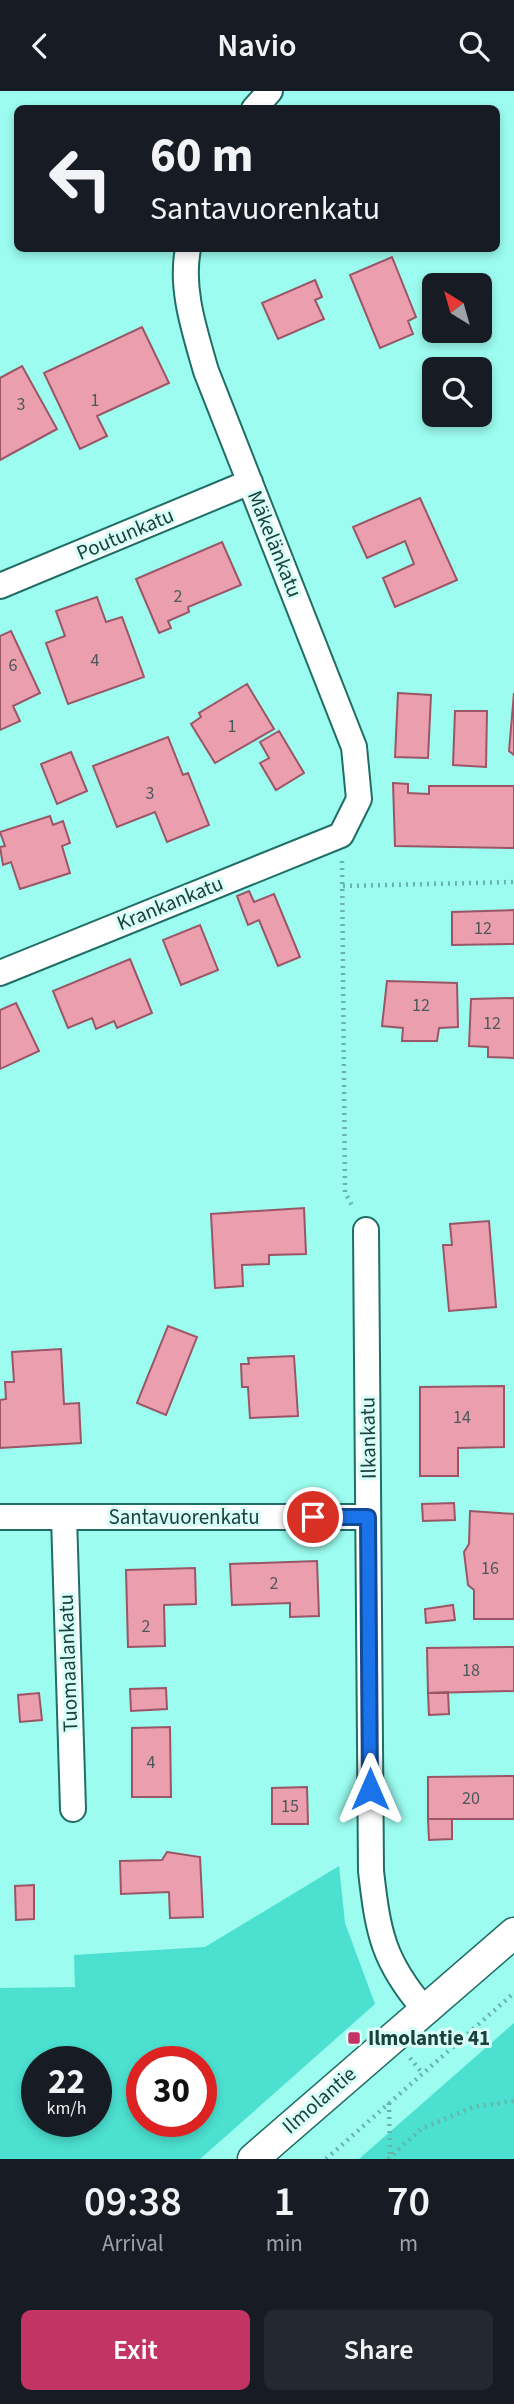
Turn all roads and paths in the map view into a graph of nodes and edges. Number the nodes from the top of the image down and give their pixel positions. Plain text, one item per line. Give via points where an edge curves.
1 (270, 91) edge
2 (258, 105) edge
3 (188, 252) edge
4 (250, 482) junction
5 (0, 586) edge
6 (341, 835) junction
7 (514, 882) edge
8 (343, 886) junction
9 (0, 972) edge
10 (366, 1230) joint
11 (0, 1517) edge
12 (64, 1517) junction
13 (368, 1517) junction
14 (73, 1808) dead end
15 (514, 1933) edge
16 (514, 1993) edge
17 (424, 2009) junction
18 (514, 2101) edge
19 (389, 2103) junction
20 (389, 2158) edge
21 (253, 2159) edge
22 (326, 2159) edge

1 - 2 street
3 - 4 street, Mäkelänkatu via 190,316
4 - 5 street, Poutunkatu
4 - 6 street, Mäkelänkatu via 354,747 359,799
6 - 8 path
6 - 9 street, Krankankatu
7 - 8 path
8 - 10 path via 345,1193
10 - 13 street, Ilkankatu
11 - 12 street, Santavuorenkatu
12 - 13 street, Santavuorenkatu
12 - 14 street, Tuomaalankatu
13 - 17 street, Ilkankatu via 371,1871 378,1930 394,1971
15 - 17 street, Ilmolantie
16 - 19 path
17 - 21 street, Ilmolantie
18 - 20 path via 472,2108 421,2129
19 - 20 path
19 - 22 path

